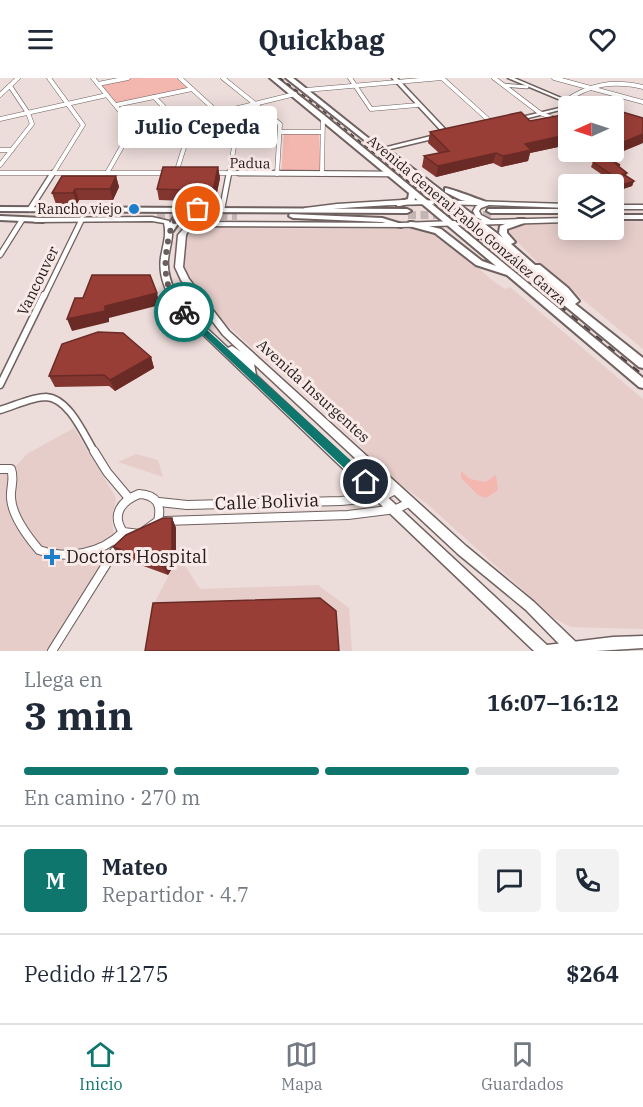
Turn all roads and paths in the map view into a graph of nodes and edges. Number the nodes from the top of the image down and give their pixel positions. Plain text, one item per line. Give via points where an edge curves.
1 (8, 78) edge
2 (49, 78) edge
3 (93, 78) edge
4 (128, 78) edge
5 (181, 78) edge
6 (223, 78) edge
7 (273, 78) edge
8 (289, 78) edge
9 (295, 78) edge
10 (350, 78) edge
11 (442, 78) edge
12 (494, 78) edge
13 (510, 78) edge
14 (555, 78) edge
15 (16, 79) edge
16 (395, 80) edge
17 (98, 84) junction
18 (354, 85) junction
19 (503, 85) junction
20 (10, 86) junction
21 (526, 87) junction
22 (585, 87) junction
23 (643, 87) edge
24 (192, 89) junction
25 (309, 90) junction
26 (295, 94) junction
27 (0, 95) edge
28 (107, 95) junction
29 (572, 96) edge
30 (154, 97) junction
31 (558, 100) edge
32 (643, 102) edge
33 (68, 104) junction
34 (255, 104) junction
35 (116, 105) junction
36 (418, 105) junction
37 (558, 110) edge
38 (220, 112) junction
39 (28, 113) junction
40 (540, 114) junction
41 (323, 117) junction
42 (0, 119) edge
43 (512, 120) edge
44 (558, 120) edge
45 (181, 122) junction
46 (502, 122) edge
47 (332, 124) junction
48 (493, 124) junction
49 (481, 126) edge
50 (132, 130) junction
51 (322, 130) junction
52 (458, 131) edge
53 (280, 132) junction
54 (447, 134) junction
55 (383, 147) junction
56 (0, 150) edge
57 (12, 150) junction
58 (0, 165) edge
59 (0, 173) edge
60 (52, 173) junction
61 (107, 173) junction
62 (176, 173) junction
63 (186, 173) edge
64 (207, 173) edge
65 (229, 173) junction
66 (277, 174) junction
67 (322, 174) junction
68 (391, 174) junction
69 (431, 186) junction
70 (412, 193) junction
71 (444, 202) junction
72 (454, 202) junction
73 (425, 203) junction
74 (400, 204) junction
75 (558, 207) edge
76 (0, 209) edge
77 (30, 209) junction
78 (198, 209) junction
79 (222, 209) junction
80 (624, 209) edge
81 (643, 209) edge
82 (305, 210) junction
83 (408, 210) junction
84 (558, 211) edge
85 (487, 213) junction
86 (157, 215) tunnel mouth
87 (237, 216) tunnel mouth
88 (292, 216) junction
89 (558, 217) edge
90 (624, 217) edge
91 (643, 217) edge
92 (0, 218) edge
93 (82, 219) junction
94 (558, 219) edge
95 (22, 220) junction
96 (44, 220) junction
97 (521, 221) junction
98 (447, 222) junction
99 (468, 222) junction
100 (412, 224) junction
101 (401, 225) junction
102 (170, 229) junction
103 (167, 244) junction
104 (0, 255) edge
105 (178, 260) junction
106 (509, 274) junction
107 (539, 277) junction
108 (194, 293) junction
109 (172, 296) junction
110 (574, 301) junction
111 (180, 308) junction
112 (223, 329) junction
113 (643, 355) edge
114 (643, 364) edge
115 (252, 376) junction
116 (643, 384) edge
117 (0, 386) edge
118 (0, 410) edge
119 (0, 469) edge
120 (398, 489) junction
121 (128, 497) junction
122 (382, 497) junction
123 (159, 502) junction
124 (411, 502) junction
125 (396, 509) junction
126 (159, 521) junction
127 (124, 533) junction
128 (643, 642) edge
129 (573, 650) edge
130 (52, 651) edge
131 (545, 651) edge

1 - 15 street
2 - 33 street
3 - 17 street
4 - 17 street
5 - 24 street
6 - 34 street
7 - 26 main road, Avenida General Pablo González Garza
8 - 25 main road, Avenida General Pablo González Garza
9 - 25 main road, Avenida General Pablo González Garza
10 - 18 street
11 - 16 street
11 - 48 street
12 - 19 street
13 - 21 street
14 - 22 street
15 - 20 street
16 - 18 street
16 - 36 street
17 - 28 street
18 - 25 street
18 - 36 street via 369,108
19 - 21 street
19 - 40 street
20 - 27 street
20 - 39 street
21 - 31 street
22 - 23 street via 622,81
22 - 29 street
22 - 32 street
24 - 30 street
24 - 38 street
25 - 55 main road, Avenida General Pablo González Garza via 375,146
26 - 34 street
26 - 41 main road, Avenida General Pablo González Garza
28 - 33 street
28 - 35 street
30 - 35 street
30 - 45 street
33 - 39 street
33 - 60 street via 84,125
34 - 38 street
34 - 53 street via 280,124
35 - 50 street
36 - 54 street
37 - 40 street
38 - 45 street
38 - 65 street via 237,134
39 - 42 street
39 - 57 street via 32,127
40 - 43 street
40 - 44 street
41 - 47 main road, Avenida General Pablo González Garza
41 - 51 street
45 - 50 street
45 - 62 street via 189,132
46 - 48 street
47 - 51 street
47 - 68 main road, Avenida General Pablo González Garza
48 - 49 street
50 - 61 street
51 - 53 street
51 - 67 street
52 - 54 street
53 - 66 street
54 - 55 street
55 - 69 main road, Avenida General Pablo González Garza
56 - 57 street
57 - 58 street
59 - 60 street
60 - 61 street
60 - 77 street
61 - 62 street
62 - 63 street
64 - 65 street, Padua
65 - 66 street, Padua
65 - 79 street
66 - 67 street, Padua
67 - 68 street, Padua
68 - 70 main road, Avenida General Pablo González Garza
69 - 71 main road, Avenida General Pablo González Garza
69 - 72 main road, Avenida General Pablo González Garza
69 - 85 main road via 457,195
70 - 73 main road, Avenida General Pablo González Garza
70 - 74 main road via 411,200
71 - 72 main road
71 - 73 main road
71 - 99 main road, Avenida General Pablo González Garza
72 - 85 main road, Avenida General Pablo González Garza
72 - 85 main road
73 - 83 main road
73 - 98 main road, Avenida General Pablo González Garza
74 - 82 main road
74 - 83 main road
75 - 85 main road
76 - 77 main road
77 - 78 main road
78 - 79 main road
78 - 102 main road via 179,216
79 - 82 main road
80 - 81 main road
82 - 83 main road
83 - 88 main road
83 - 100 main road via 418,215
84 - 85 main road
85 - 89 main road
85 - 97 main road
85 - 99 main road
85 - 107 main road, Avenida General Pablo González Garza
86 - 92 main road
87 - 88 main road
88 - 101 main road via 382,220
90 - 91 main road
92 - 95 main road
92 - 96 main road
93 - 96 main road
93 - 102 main road via 160,220 167,222
93 - 117 street, Vancouver
94 - 97 main road
95 - 96 main road
95 - 104 street
97 - 110 main road via 504,227 505,236
98 - 99 main road
98 - 100 main road
98 - 106 main road, Avenida General Pablo González Garza
99 - 107 main road, Avenida General Pablo González Garza
100 - 101 main road
100 - 106 main road via 438,231 479,263
101 - 105 main road via 202,223 185,229
102 - 103 main road, Avenida Insurgentes
103 - 105 main road, Avenida Insurgentes via 174,244
103 - 109 main road, Avenida Insurgentes via 165,276
105 - 108 main road, Avenida Insurgentes
106 - 116 main road, Avenida General Pablo González Garza
107 - 110 main road, Avenida General Pablo González Garza
107 - 114 main road, Avenida General Pablo González Garza
108 - 109 main road
108 - 112 main road, Avenida Insurgentes
109 - 111 main road, Avenida Insurgentes
110 - 113 main road, Avenida General Pablo González Garza
111 - 112 main road via 209,327
111 - 115 main road, Avenida Insurgentes
112 - 115 main road via 226,344 250,365
112 - 120 main road, Avenida Insurgentes
115 - 122 main road, Avenida Insurgentes
118 - 121 street via 44,397 57,399
119 - 127 street via 11,470 14,476 14,508 39,550 56,556 107,547
120 - 122 street, Calle Bolivia
120 - 124 main road, Avenida Insurgentes
121 - 123 street via 145,493
121 - 127 street via 117,514 118,527
122 - 123 street, Calle Bolivia via 187,505
122 - 125 main road, Avenida Insurgentes
123 - 126 street
124 - 125 street, Calle Bolivia
124 - 129 main road, Avenida Insurgentes via 522,599
125 - 126 street, Calle Bolivia
125 - 131 main road, Avenida Insurgentes
126 - 127 street via 140,534
127 - 130 street
128 - 129 street
129 - 131 street

